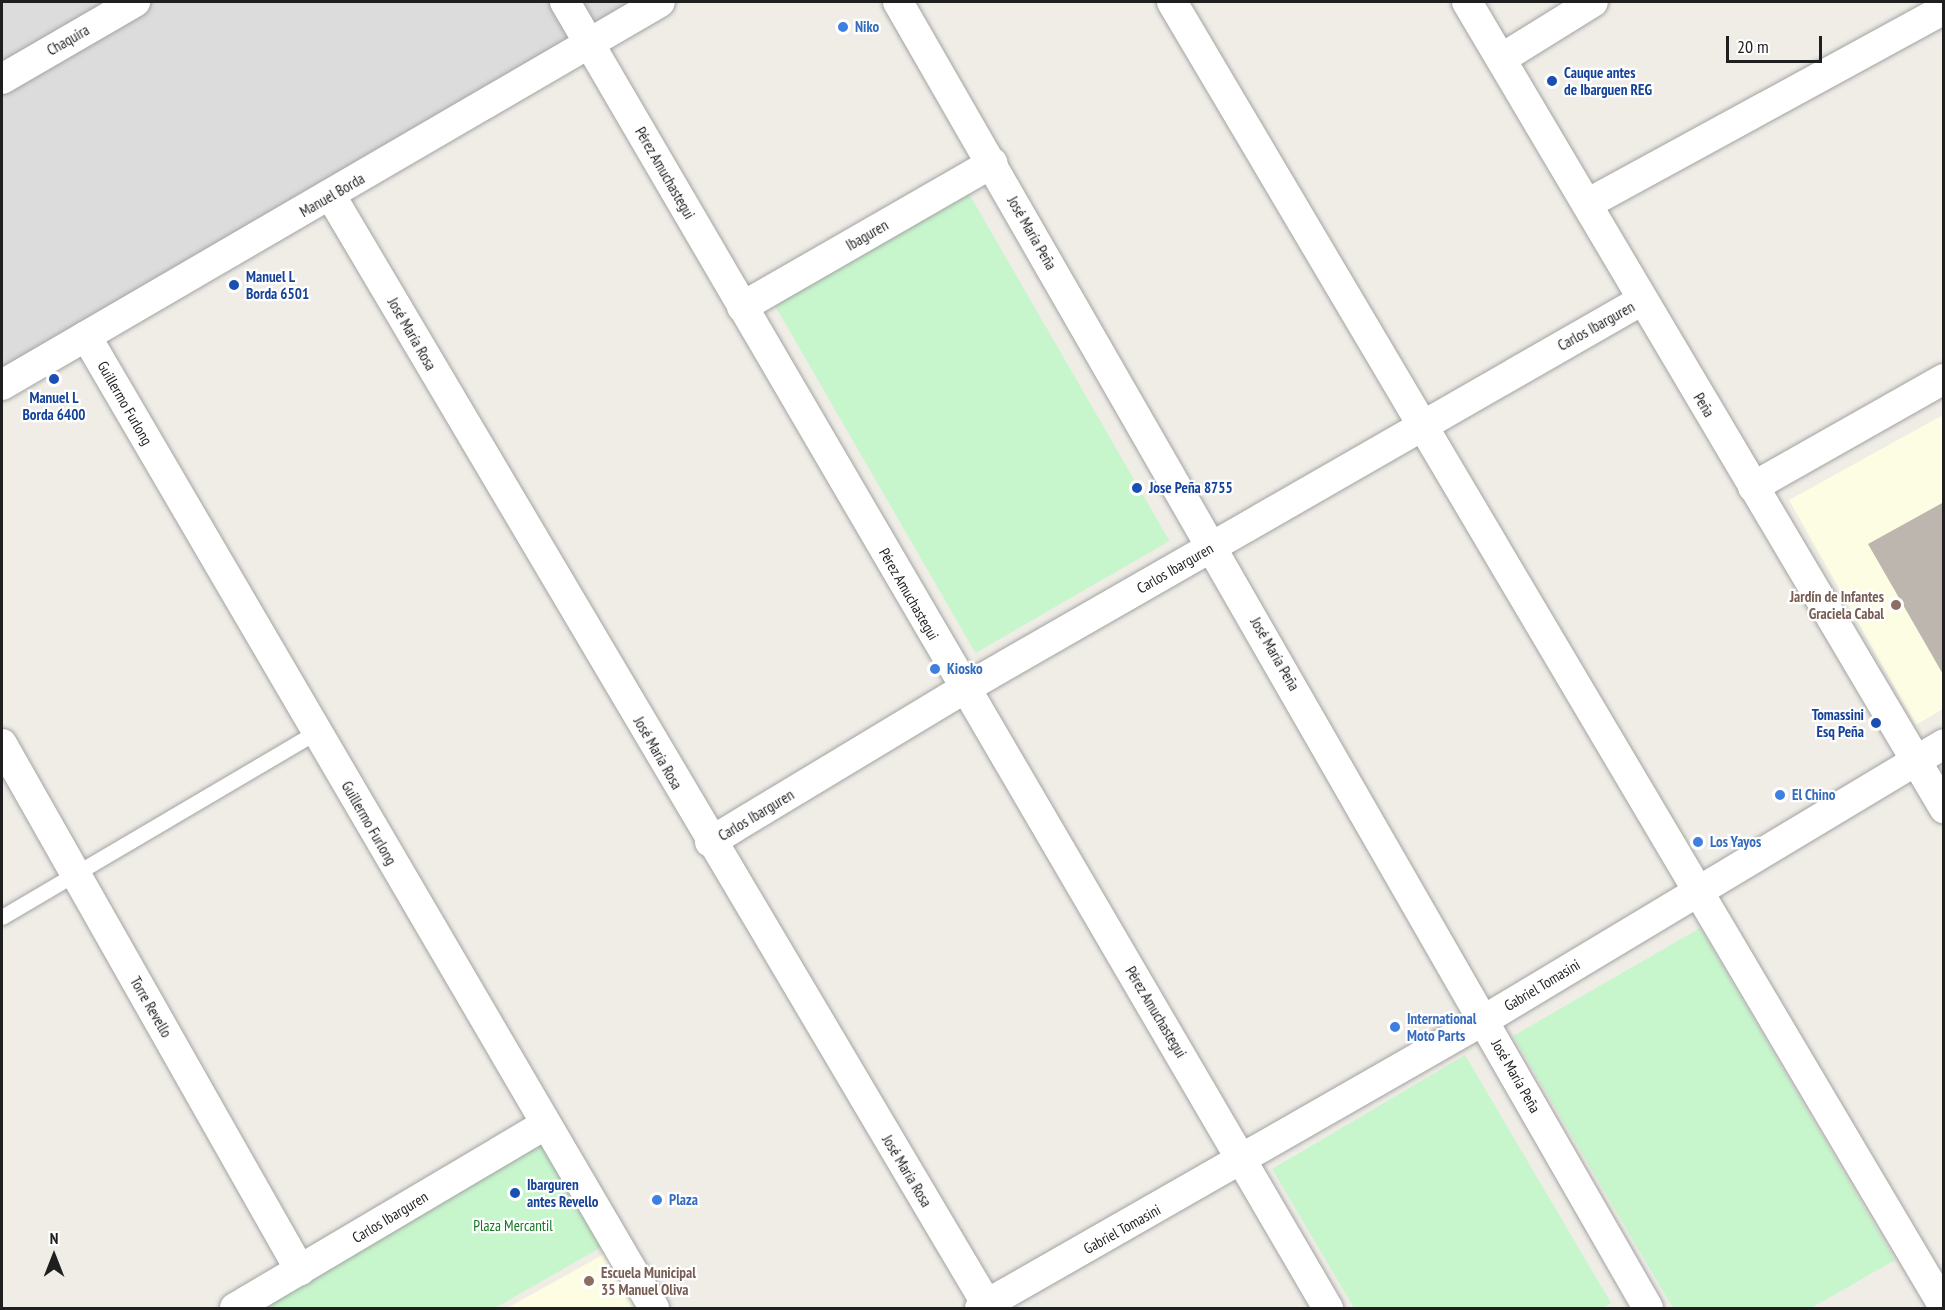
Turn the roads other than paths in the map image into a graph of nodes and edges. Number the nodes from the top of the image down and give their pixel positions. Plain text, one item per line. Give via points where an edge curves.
1 (135, 2) edge
2 (565, 2) edge
3 (660, 2) edge
4 (898, 2) edge
5 (1172, 2) edge
6 (1467, 2) edge
7 (1593, 2) edge
8 (1944, 9) edge
9 (589, 44) junction
10 (1501, 59) junction
11 (2, 78) edge
12 (992, 164) junction
13 (331, 196) junction
14 (1587, 204) junction
15 (1642, 300) junction
16 (742, 307) junction
17 (86, 336) junction
18 (1944, 379) edge
19 (2, 385) edge
20 (1419, 425) junction
21 (1753, 487) junction
22 (1214, 546) junction
23 (964, 689) junction
24 (316, 732) junction
25 (2, 744) edge
26 (1944, 744) edge
27 (1915, 761) junction
28 (1944, 808) edge
29 (710, 842) junction
30 (75, 874) junction
31 (1695, 891) junction
32 (2, 917) edge
33 (1484, 1020) junction
34 (545, 1125) junction
35 (1243, 1160) junction
36 (300, 1270) junction
37 (985, 1307) edge
38 (1944, 1307) edge
39 (235, 1308) edge
40 (654, 1308) edge
41 (1328, 1308) edge
42 (1648, 1308) edge

1 - 11 street, Chaquira
2 - 9 street, Pérez Amuchastegui
3 - 9 street, Manuel Borda
4 - 12 street, José María Peña
5 - 20 street
6 - 10 street, Peña
7 - 10 street
8 - 14 street
9 - 13 street, Manuel Borda
9 - 16 street, Pérez Amuchastegui
10 - 14 street, Peña
12 - 16 street, Ibaguren
12 - 22 street, José María Peña
13 - 17 street, Manuel Borda
13 - 29 street, José María Rosa
14 - 15 street, Peña
15 - 20 street, Carlos Ibarguren
15 - 21 street, Peña
16 - 23 street, Pérez Amuchastegui
17 - 19 street, Manuel Borda
17 - 24 street, Guillermo Furlong
18 - 21 street
20 - 22 street, Carlos Ibarguren
20 - 31 street
21 - 27 street, Peña
22 - 23 street, Carlos Ibarguren
22 - 33 street, José María Peña
23 - 29 street, Carlos Ibarguren
23 - 35 street, Pérez Amuchastegui
24 - 30 lane
24 - 34 street, Guillermo Furlong
25 - 30 street, Torre Revello
26 - 27 street, Gabriel Tomasini
27 - 28 street, Peña
27 - 31 street, Gabriel Tomasini
29 - 37 street, José María Rosa
30 - 32 lane
30 - 36 street, Torre Revello
31 - 33 street, Gabriel Tomasini
31 - 38 street
33 - 35 street, Gabriel Tomasini
33 - 42 street, José María Peña
34 - 36 street, Carlos Ibarguren
34 - 40 street, Guillermo Furlong
35 - 37 street, Gabriel Tomasini
35 - 41 street, Pérez Amuchastegui
36 - 39 street, Carlos Ibarguren

